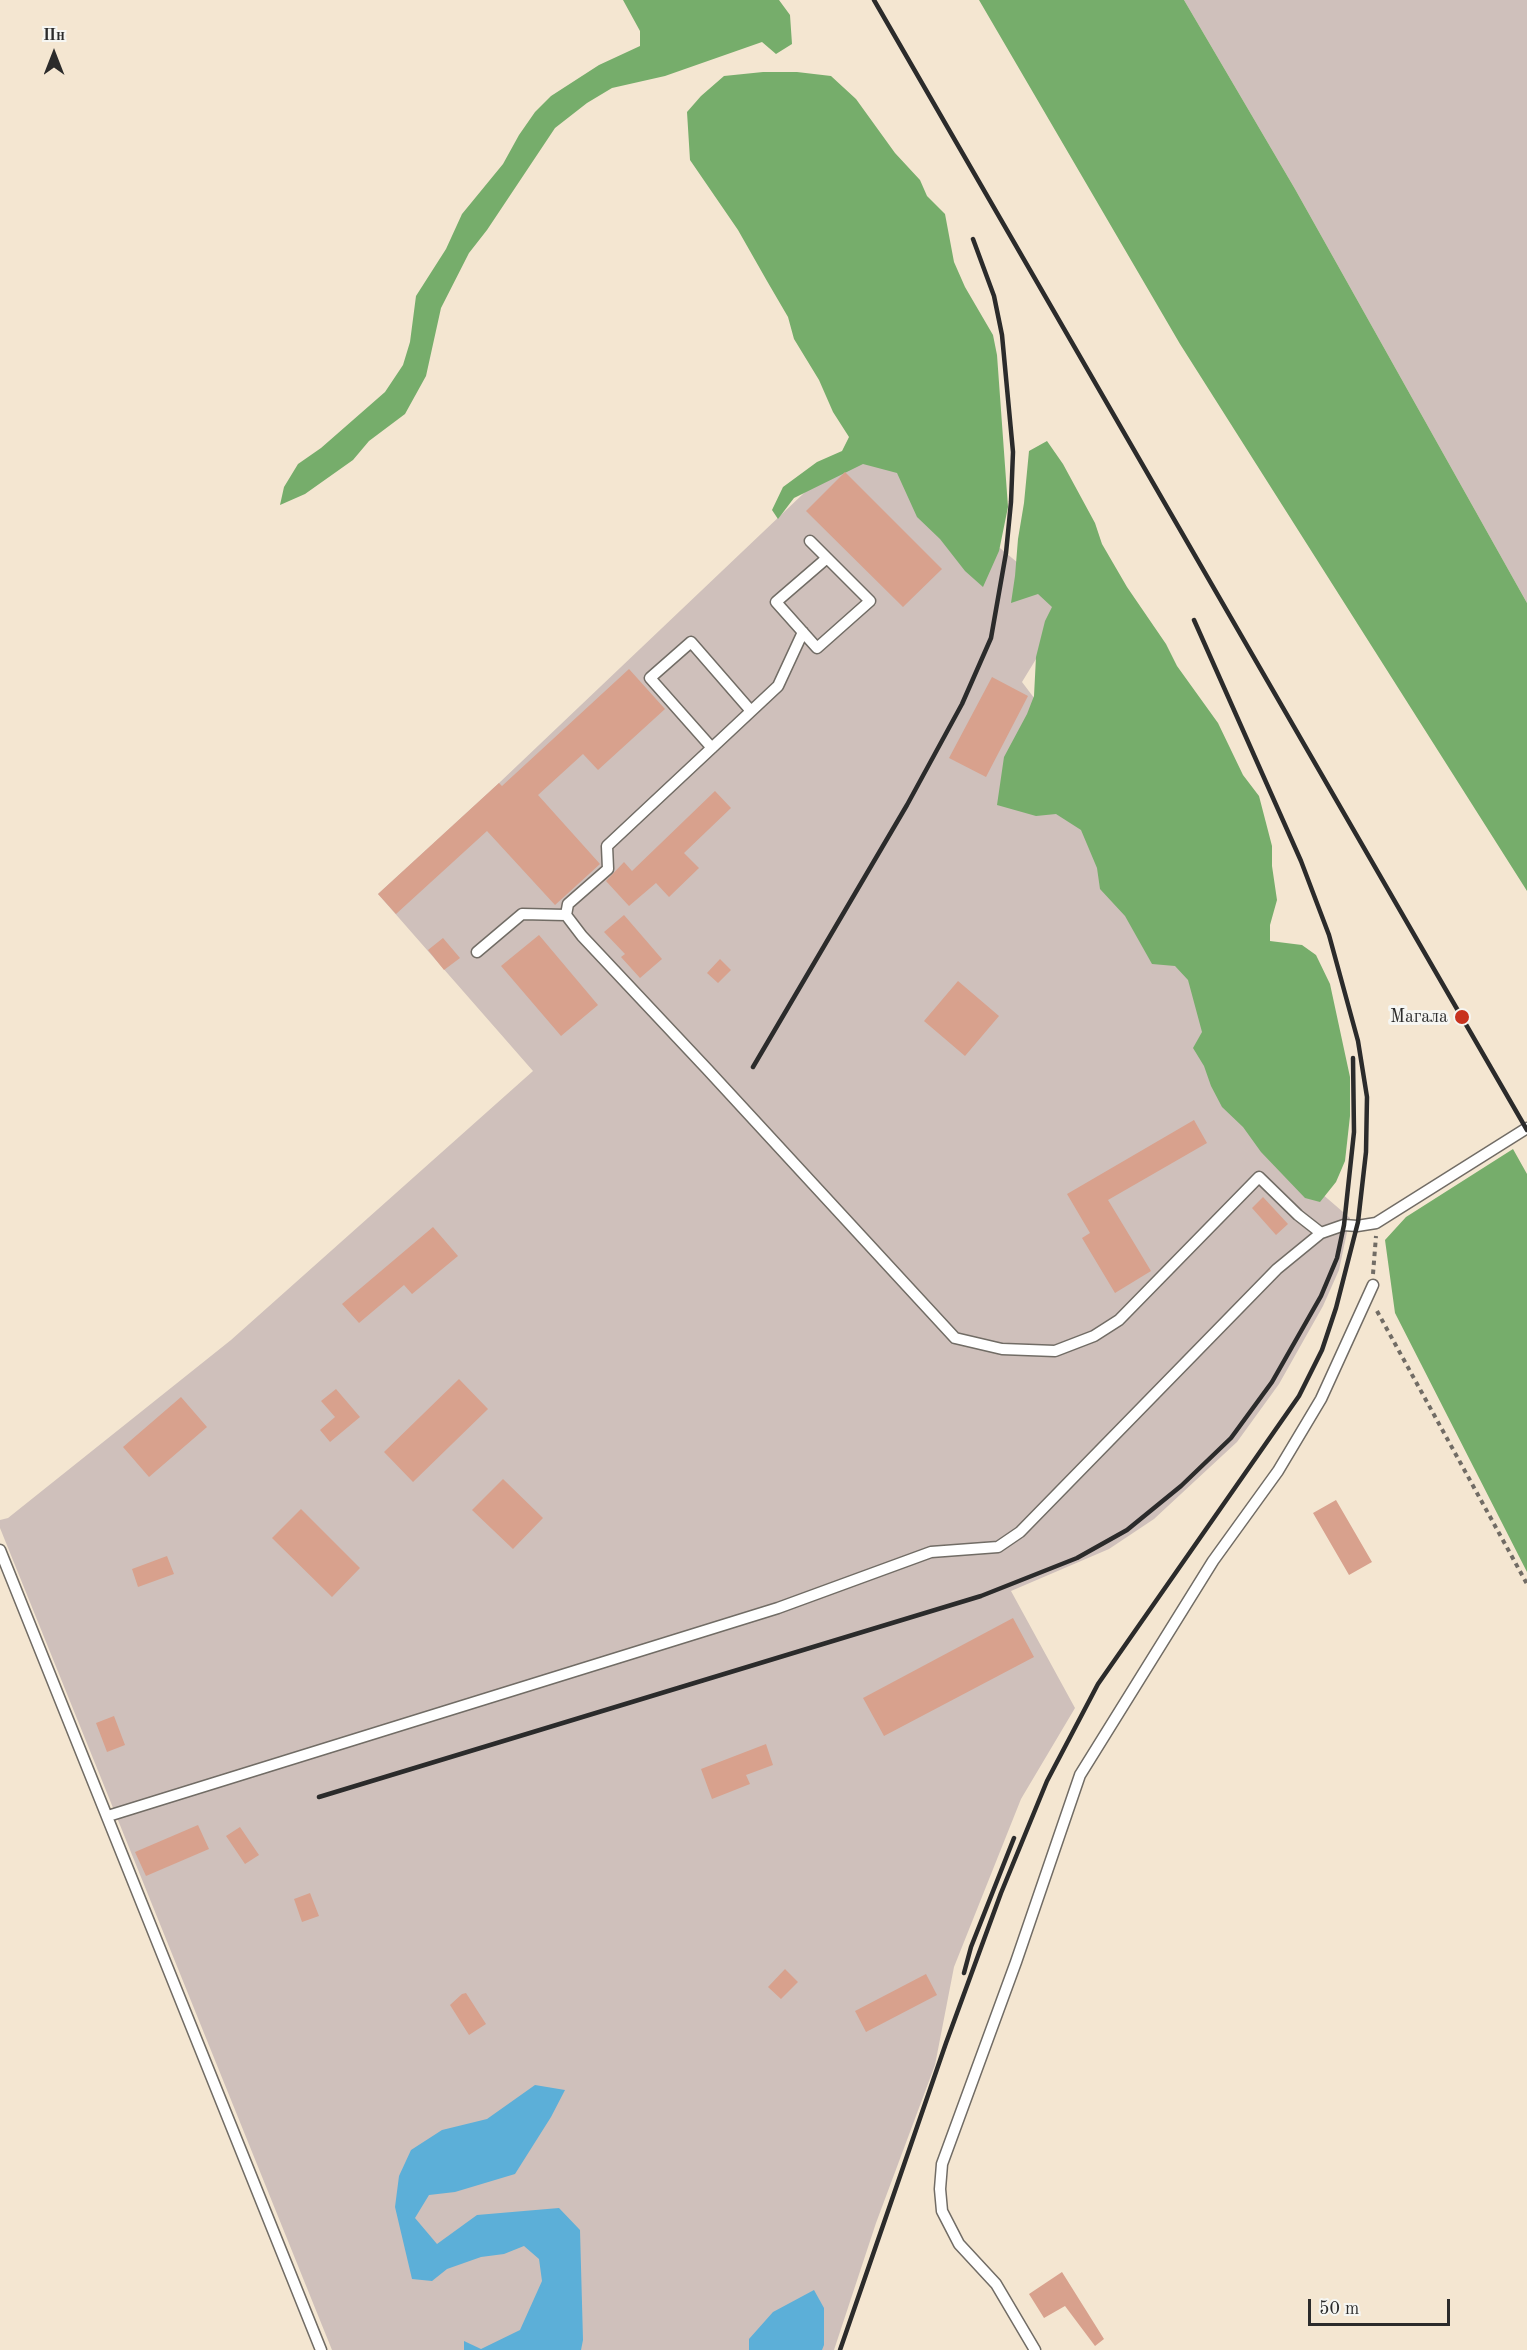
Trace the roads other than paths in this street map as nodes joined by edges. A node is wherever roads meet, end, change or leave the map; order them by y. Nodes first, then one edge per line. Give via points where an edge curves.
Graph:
1 (810, 541) dead end
2 (827, 558) junction
3 (803, 632) junction
4 (751, 711) junction
5 (712, 748) junction
6 (566, 915) junction
7 (477, 952) dead end
8 (1527, 1128) edge
9 (1321, 1233) junction
10 (1373, 1285) road end
11 (0, 1550) edge
12 (108, 1815) junction
13 (321, 2350) edge
14 (1035, 2350) edge

1 - 2 lane
2 - 3 lane via 776,602
2 - 3 lane via 870,601 817,648
3 - 4 lane via 778,686
4 - 5 lane
4 - 5 lane via 691,642 651,678
5 - 6 lane via 607,846 608,868 568,903
6 - 7 lane via 522,914
6 - 9 lane via 955,1338 1002,1349 1055,1351 1094,1336 1119,1320 1259,1177
8 - 9 lane via 1376,1223 1344,1225
9 - 12 lane via 1277,1269 1020,1533 998,1547 931,1552 778,1608
10 - 14 lane via 1321,1399 1278,1472 1214,1561 1080,1775 942,2164 942,2211 959,2244 996,2284
11 - 12 lane
12 - 13 lane

